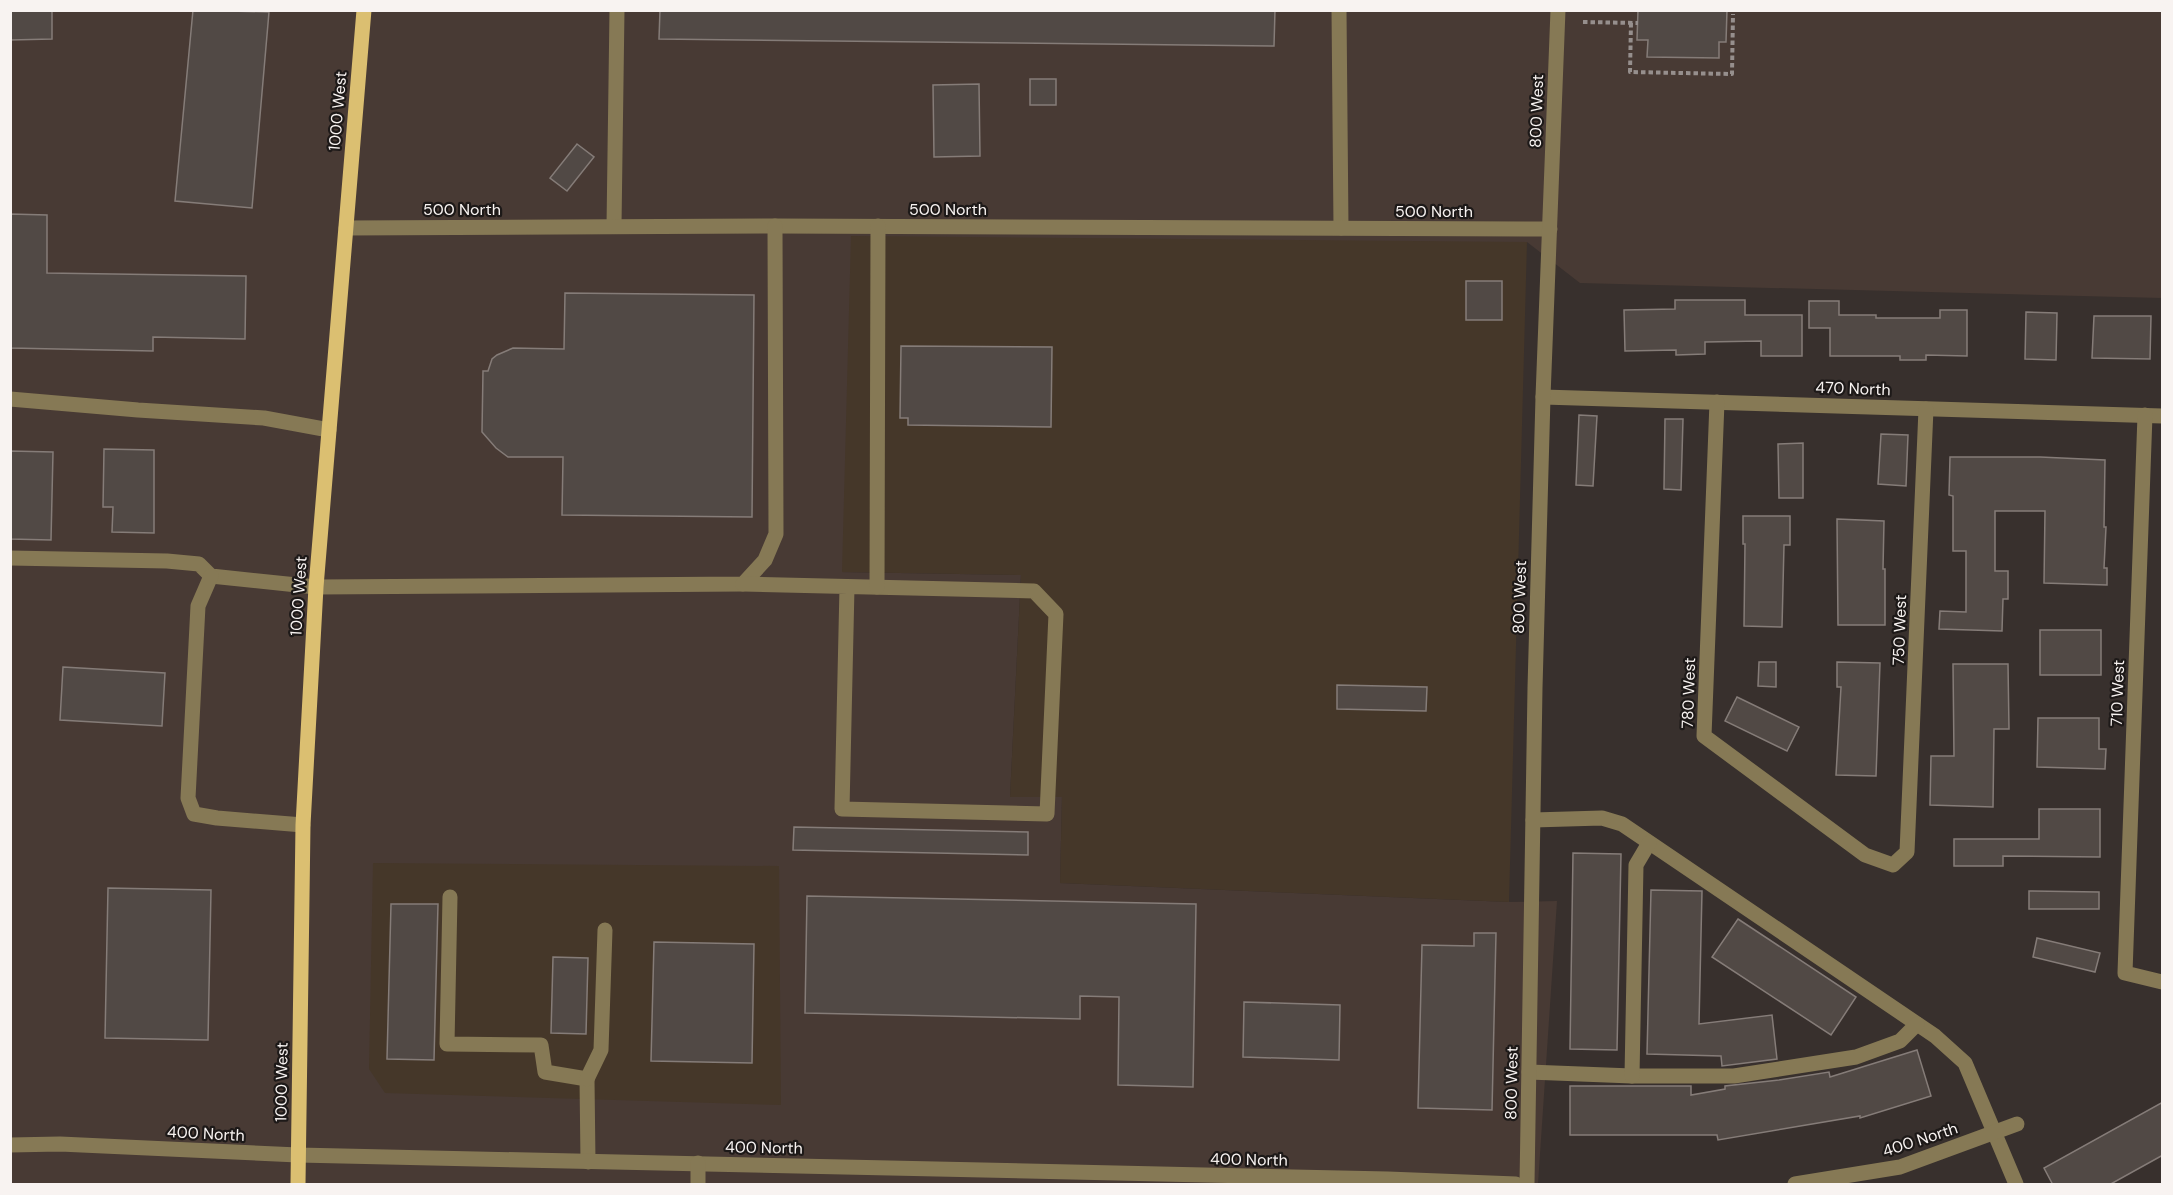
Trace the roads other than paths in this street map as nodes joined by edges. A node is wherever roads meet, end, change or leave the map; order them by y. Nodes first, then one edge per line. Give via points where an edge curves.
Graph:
1 (364, 10) edge
2 (617, 10) edge
3 (1339, 10) edge
4 (1558, 10) edge
5 (614, 226) junction
6 (775, 226) junction
7 (878, 226) junction
8 (346, 228) junction
9 (1341, 228) junction
10 (1550, 229) junction
11 (1543, 397) junction
12 (10, 399) edge
13 (1717, 402) junction
14 (1926, 409) junction
15 (2145, 415) junction
16 (2163, 416) edge
17 (329, 430) junction
18 (10, 558) edge
19 (211, 576) junction
20 (743, 584) junction
21 (316, 587) junction
22 (847, 587) junction
23 (877, 587) junction
24 (1533, 820) junction
25 (303, 825) junction
26 (1649, 843) junction
27 (1907, 852) joint
28 (450, 897) dead end
29 (605, 930) dead end
30 (2163, 982) edge
31 (1917, 1024) junction
32 (1529, 1072) junction
33 (1632, 1076) junction
34 (587, 1079) junction
35 (2017, 1124) dead end
36 (1994, 1132) junction
37 (10, 1145) edge
38 (298, 1155) junction
39 (588, 1162) junction
40 (698, 1163) junction
41 (1244, 1181) edge
42 (298, 1185) edge
43 (698, 1185) edge
44 (1516, 1185) edge
45 (1527, 1185) edge
46 (1795, 1185) edge
47 (2016, 1185) edge

1 - 8 main road, 1000 West
2 - 5 street
3 - 9 street
4 - 10 street, 800 West
5 - 6 street, 500 North
5 - 8 street, 500 North
6 - 7 street, 500 North
6 - 20 street via 776,534 765,560
7 - 9 street, 500 North
7 - 23 street
8 - 17 main road, 1000 West
9 - 10 street, 500 North
10 - 11 street, 800 West
11 - 13 street, 470 North
11 - 24 street, 800 West
12 - 17 street via 264,418
13 - 14 street, 470 North
13 - 27 street, 780 West via 1704,736 1865,855 1893,865
14 - 15 street, 470 North
14 - 27 street, 750 West
15 - 16 street, 470 North
15 - 30 street, 710 West via 2125,973
17 - 21 main road, 1000 West
18 - 19 street via 167,561 199,564
19 - 21 street
19 - 25 street via 198,606 188,798 194,813
20 - 21 street
20 - 22 street
21 - 25 main road, 1000 West
22 - 23 street
22 - 23 street via 842,809 1047,814 1056,614 1034,591
24 - 26 street via 1602,818 1622,824
24 - 32 street, 800 West
25 - 38 main road, 1000 West
26 - 31 street
26 - 33 street via 1636,865
28 - 34 street via 447,1044 540,1045 545,1072
29 - 34 street via 601,1050
31 - 33 street via 1900,1041 1856,1057 1734,1076
31 - 36 street via 1965,1063
32 - 33 street
32 - 45 street, 800 West
34 - 39 street
35 - 36 street, 400 North
36 - 46 street, 400 North via 1900,1167
36 - 47 street
37 - 38 street, 400 North
38 - 39 street, 400 North
38 - 42 main road, 1000 West
39 - 40 street, 400 North
40 - 41 street, 400 North
40 - 43 street
41 - 44 street, 400 North

